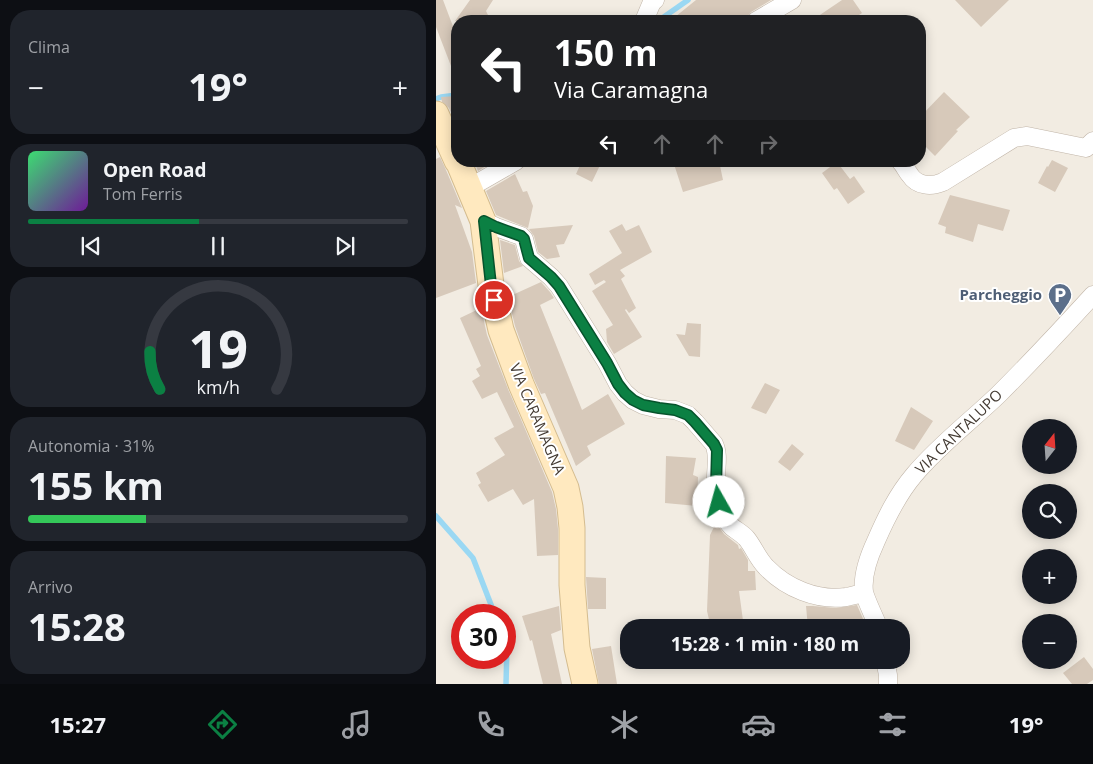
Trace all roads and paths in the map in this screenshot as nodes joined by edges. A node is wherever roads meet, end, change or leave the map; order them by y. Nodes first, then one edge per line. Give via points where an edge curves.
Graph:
1 (655, 0) edge
2 (792, 0) edge
3 (646, 15) edge
4 (766, 15) edge
5 (436, 114) edge
6 (451, 148) edge
7 (1090, 151) edge
8 (460, 167) edge
9 (506, 167) edge
10 (904, 167) edge
11 (469, 188) junction
12 (484, 221) junction
13 (1093, 295) edge
14 (864, 593) junction
15 (875, 619) edge
16 (887, 669) edge
17 (585, 684) edge
18 (888, 684) edge

1 - 3 street
2 - 4 street
5 - 6 street, VIA CARAMAGNA
7 - 10 street via 1020,136 943,182 932,185 915,181
8 - 11 street, VIA CARAMAGNA
9 - 11 street
11 - 12 street, VIA CARAMAGNA
12 - 14 street via 524,239 529,258 559,286 625,393 643,405 688,415 714,444 717,454 716,487 724,516 746,538 774,575 803,592 826,598
12 - 17 street, VIA CARAMAGNA via 491,285 501,330 566,488 572,528 577,648
13 - 14 street, VIA CANTALUPO via 1047,345 913,476 884,522 874,545 866,569
14 - 15 street
16 - 18 street

